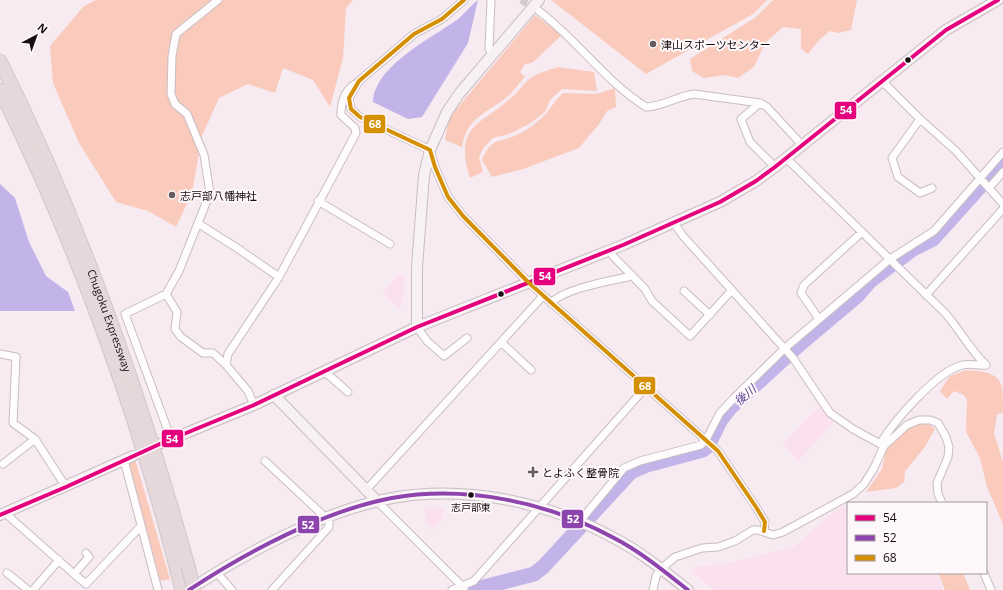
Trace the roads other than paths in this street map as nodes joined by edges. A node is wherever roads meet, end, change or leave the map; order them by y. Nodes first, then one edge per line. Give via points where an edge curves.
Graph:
1 (218, 0) edge
2 (464, 0) edge
3 (491, 0) edge
4 (539, 0) edge
5 (998, 0) edge
6 (539, 11) tunnel mouth
7 (492, 56) junction
8 (0, 61) edge
9 (882, 81) junction
10 (359, 82) junction
11 (0, 90) edge
12 (760, 103) junction
13 (920, 119) junction
14 (802, 145) junction
15 (430, 150) junction
16 (1003, 152) edge
17 (786, 158) junction
18 (775, 167) junction
19 (1003, 172) edge
20 (985, 182) junction
21 (932, 188) dead end
22 (318, 201) junction
23 (1003, 204) edge
24 (1003, 209) edge
25 (674, 223) junction
26 (199, 224) junction
27 (862, 232) junction
28 (390, 244) dead end
29 (609, 250) junction
30 (891, 260) junction
31 (631, 274) junction
32 (279, 277) junction
33 (528, 282) junction
34 (732, 290) junction
35 (684, 291) dead end
36 (166, 294) junction
37 (926, 295) junction
38 (543, 296) junction
39 (551, 303) junction
40 (710, 315) junction
41 (819, 319) junction
42 (417, 327) junction
43 (467, 338) dead end
44 (502, 343) junction
45 (0, 354) edge
46 (788, 354) junction
47 (226, 365) junction
48 (531, 370) dead end
49 (324, 371) junction
50 (646, 387) junction
51 (348, 392) dead end
52 (274, 396) junction
53 (254, 405) junction
54 (35, 439) junction
55 (166, 441) joint
56 (709, 442) junction
57 (882, 445) junction
58 (129, 458) joint
59 (266, 461) dead end
60 (3, 464) dead end
61 (66, 487) junction
62 (367, 489) junction
63 (378, 502) junction
64 (942, 502) edge
65 (540, 507) junction
66 (2, 514) edge
67 (327, 517) junction
68 (580, 521) junction
69 (141, 526) junction
70 (764, 531) junction
71 (86, 553) dead end
72 (59, 560) junction
73 (661, 569) junction
74 (183, 570) junction
75 (7, 573) dead end
76 (217, 573) junction
77 (74, 574) junction
78 (984, 574) edge
79 (464, 588) edge
80 (28, 590) edge
81 (33, 590) edge
82 (158, 590) edge
83 (182, 590) edge
84 (189, 590) edge
85 (194, 590) edge
86 (232, 590) edge
87 (272, 590) edge
88 (452, 590) edge
89 (653, 590) edge
90 (688, 590) edge
91 (991, 590) edge

1 - 26 street via 176,34 172,56 171,94 175,104 187,114 202,150 210,188
2 - 10 street via 442,19 414,34
3 - 7 street via 489,48
4 - 7 main road
5 - 9 main road via 946,30
6 - 12 street via 568,35 593,63 646,108 694,94
7 - 15 main road via 447,112
8 - 74 highway, Chugoku Expressway via 41,147 88,258 151,439
9 - 13 street
9 - 14 main road
10 - 15 street via 349,98 351,109 360,117
10 - 22 street via 351,85 341,104 341,115 355,128 356,133
11 - 74 highway, Chugoku Expressway via 54,208 99,324
12 - 14 street via 767,107
12 - 18 street via 741,119 753,147
13 - 20 street via 956,150
13 - 21 street via 892,158 898,177 920,193
14 - 17 main road
15 - 33 street via 448,197 462,216
15 - 42 main road via 424,175
16 - 20 street
17 - 18 main road
17 - 27 street
18 - 25 main road via 720,202
19 - 20 street
20 - 23 street
20 - 30 street via 934,231
22 - 28 street
22 - 32 street
24 - 37 street
25 - 29 main road
25 - 34 street
26 - 32 street
26 - 36 street
27 - 30 street
27 - 41 street via 804,285 801,293
29 - 31 street
29 - 33 main road
30 - 37 street
30 - 41 street
31 - 39 street via 628,277 585,287 555,298
31 - 40 street via 645,288 652,301 690,336
32 - 47 street via 228,354
33 - 38 street
33 - 42 main road
34 - 40 street
34 - 46 street
35 - 40 street
36 - 47 street via 177,312 175,329 181,337 204,353 213,353
36 - 55 street via 125,314
37 - 57 street via 954,323 986,364 962,365 934,382 915,400
38 - 39 street
38 - 44 street
39 - 50 street
41 - 46 street
42 - 43 street via 427,342 444,356
42 - 49 main road
44 - 48 street
44 - 62 street
45 - 54 street via 16,357 12,423
46 - 56 street via 720,413
46 - 57 street via 830,413 853,430
47 - 53 street via 248,391
49 - 51 street
49 - 52 main road
50 - 56 street
50 - 65 street
52 - 53 main road
52 - 62 main road
53 - 55 main road
54 - 60 street
54 - 61 street
56 - 68 street via 640,461 624,468
56 - 70 street via 756,507 765,522
57 - 64 street via 907,425 919,420 930,420 938,424 949,447 937,483
57 - 70 street via 874,468 864,484 853,494 783,532 773,535
58 - 61 main road
58 - 69 street
59 - 67 street
61 - 66 main road
62 - 63 main road
63 - 65 main road via 421,495 450,495 482,496
63 - 67 main road
63 - 79 street
65 - 68 main road
65 - 79 street via 474,581
66 - 72 street
67 - 76 main road via 273,542
67 - 87 street via 329,528
68 - 73 main road via 614,538
69 - 77 street via 86,584
69 - 82 street
70 - 73 street via 753,530 735,541 718,547 702,548 675,557
71 - 77 street via 89,557
72 - 77 street
72 - 81 street
73 - 89 street via 656,576
73 - 90 main road
74 - 83 highway, Chugoku Expressway
74 - 85 highway, Chugoku Expressway, bridge
75 - 80 street
76 - 84 main road
76 - 86 street
78 - 91 street
79 - 88 street

